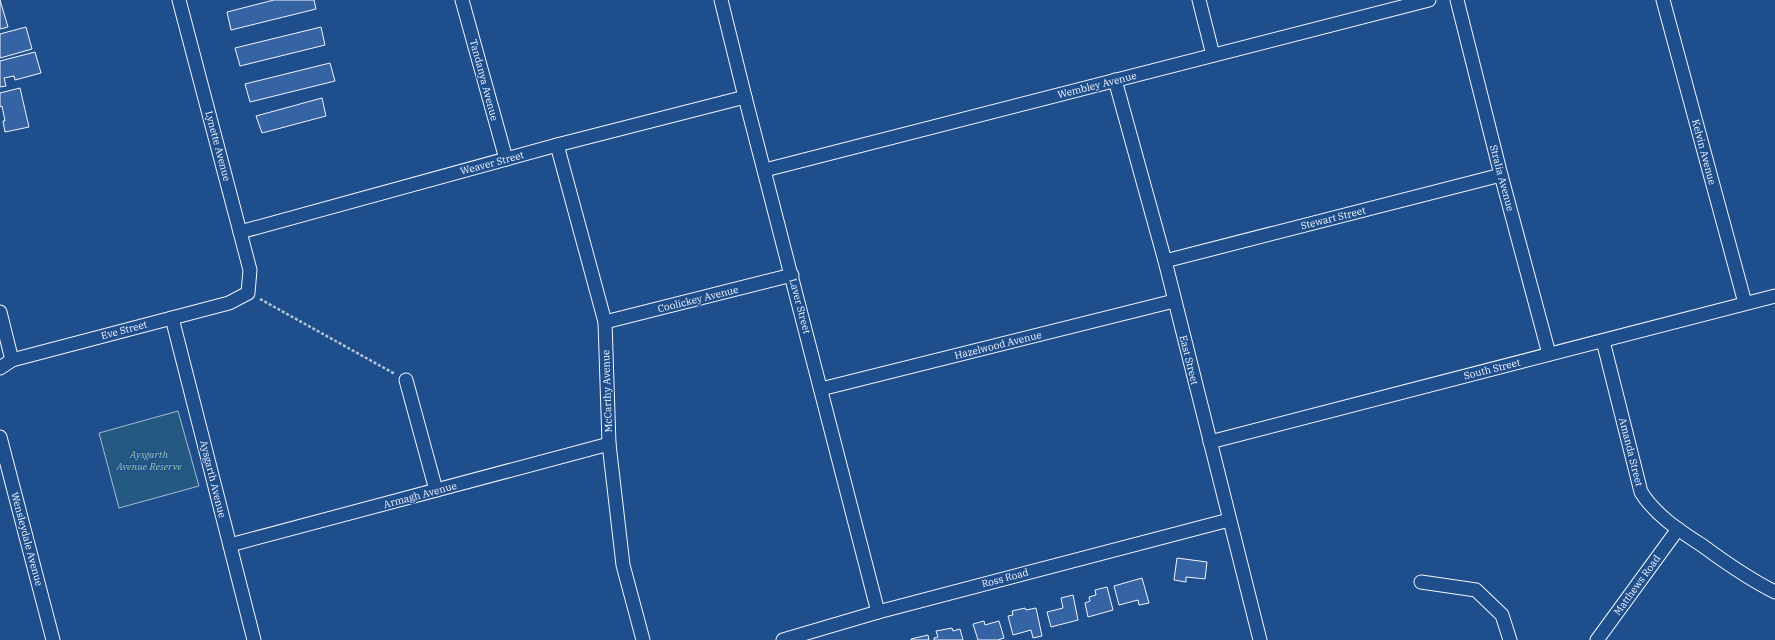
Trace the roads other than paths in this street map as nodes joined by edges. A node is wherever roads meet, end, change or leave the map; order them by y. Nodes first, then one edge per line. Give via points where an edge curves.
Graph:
1 (179, 0) edge
2 (462, 0) edge
3 (721, 0) edge
4 (1199, 0) edge
5 (1429, 0) edge
6 (1457, 0) edge
7 (1664, 0) edge
8 (1213, 55) junction
9 (1115, 80) junction
10 (745, 97) junction
11 (557, 145) junction
12 (506, 159) junction
13 (764, 170) junction
14 (1501, 175) junction
15 (240, 232) junction
16 (1164, 261) junction
17 (792, 275) junction
18 (248, 292) joint
19 (1775, 296) edge
20 (1174, 301) junction
21 (1745, 303) junction
22 (0, 312) edge
23 (172, 318) junction
24 (605, 322) junction
25 (1603, 341) junction
26 (1549, 354) junction
27 (12, 360) junction
28 (0, 368) edge
29 (406, 380) road end
30 (821, 389) junction
31 (0, 437) edge
32 (1210, 442) junction
33 (609, 444) junction
34 (436, 490) junction
35 (1229, 520) junction
36 (1678, 529) junction
37 (230, 545) junction
38 (1421, 582) dead end
39 (1775, 592) edge
40 (878, 612) junction
41 (53, 640) edge
42 (254, 640) edge
43 (643, 640) edge
44 (783, 640) edge
45 (1260, 640) edge
46 (1510, 640) edge
47 (1597, 640) edge

1 - 15 street, Lynette Avenue
2 - 12 street, Tandanya Avenue
3 - 10 street, Laver Street
4 - 8 street
5 - 8 street, Wembley Avenue
6 - 14 street, Stralia Avenue
7 - 21 street, Kelvin Avenue
8 - 9 street, Wembley Avenue
9 - 13 street, Wembley Avenue
9 - 16 street, East Street
10 - 11 street, Weaver Street
10 - 13 street, Laver Street
11 - 12 street, Weaver Street
11 - 24 street, McCarthy Avenue
12 - 15 street, Weaver Street
13 - 17 street, Laver Street
14 - 16 street, Stewart Street
14 - 26 street, Stralia Avenue
15 - 18 street, Lynette Avenue via 250,270
16 - 20 street, East Street
17 - 24 street, Coolickey Avenue
17 - 30 street, Laver Street
18 - 23 street, Eve Street via 229,303
19 - 21 street, South Street
20 - 30 street, Hazelwood Avenue
20 - 32 street, East Street
21 - 25 street, South Street
22 - 27 street
23 - 27 street, Eve Street
23 - 37 street, Aysgarth Avenue
24 - 33 street, McCarthy Avenue
25 - 26 street, South Street
25 - 36 street, Amanda Street via 1641,492 1649,504
26 - 32 street, South Street
27 - 28 street, Eve Street
29 - 34 street
30 - 40 street, Laver Street
31 - 41 street, Wensleydale Avenue
32 - 35 street, East Street
33 - 34 street, Armagh Avenue
33 - 43 street, McCarthy Avenue via 623,565
34 - 37 street, Armagh Avenue
35 - 40 street, Ross Road
35 - 45 street, East Street
36 - 39 street, Amanda Street via 1749,579
36 - 47 street, Matthews Road
37 - 42 street, Aysgarth Avenue
38 - 46 street via 1476,590 1502,615
40 - 44 street, Ross Road

